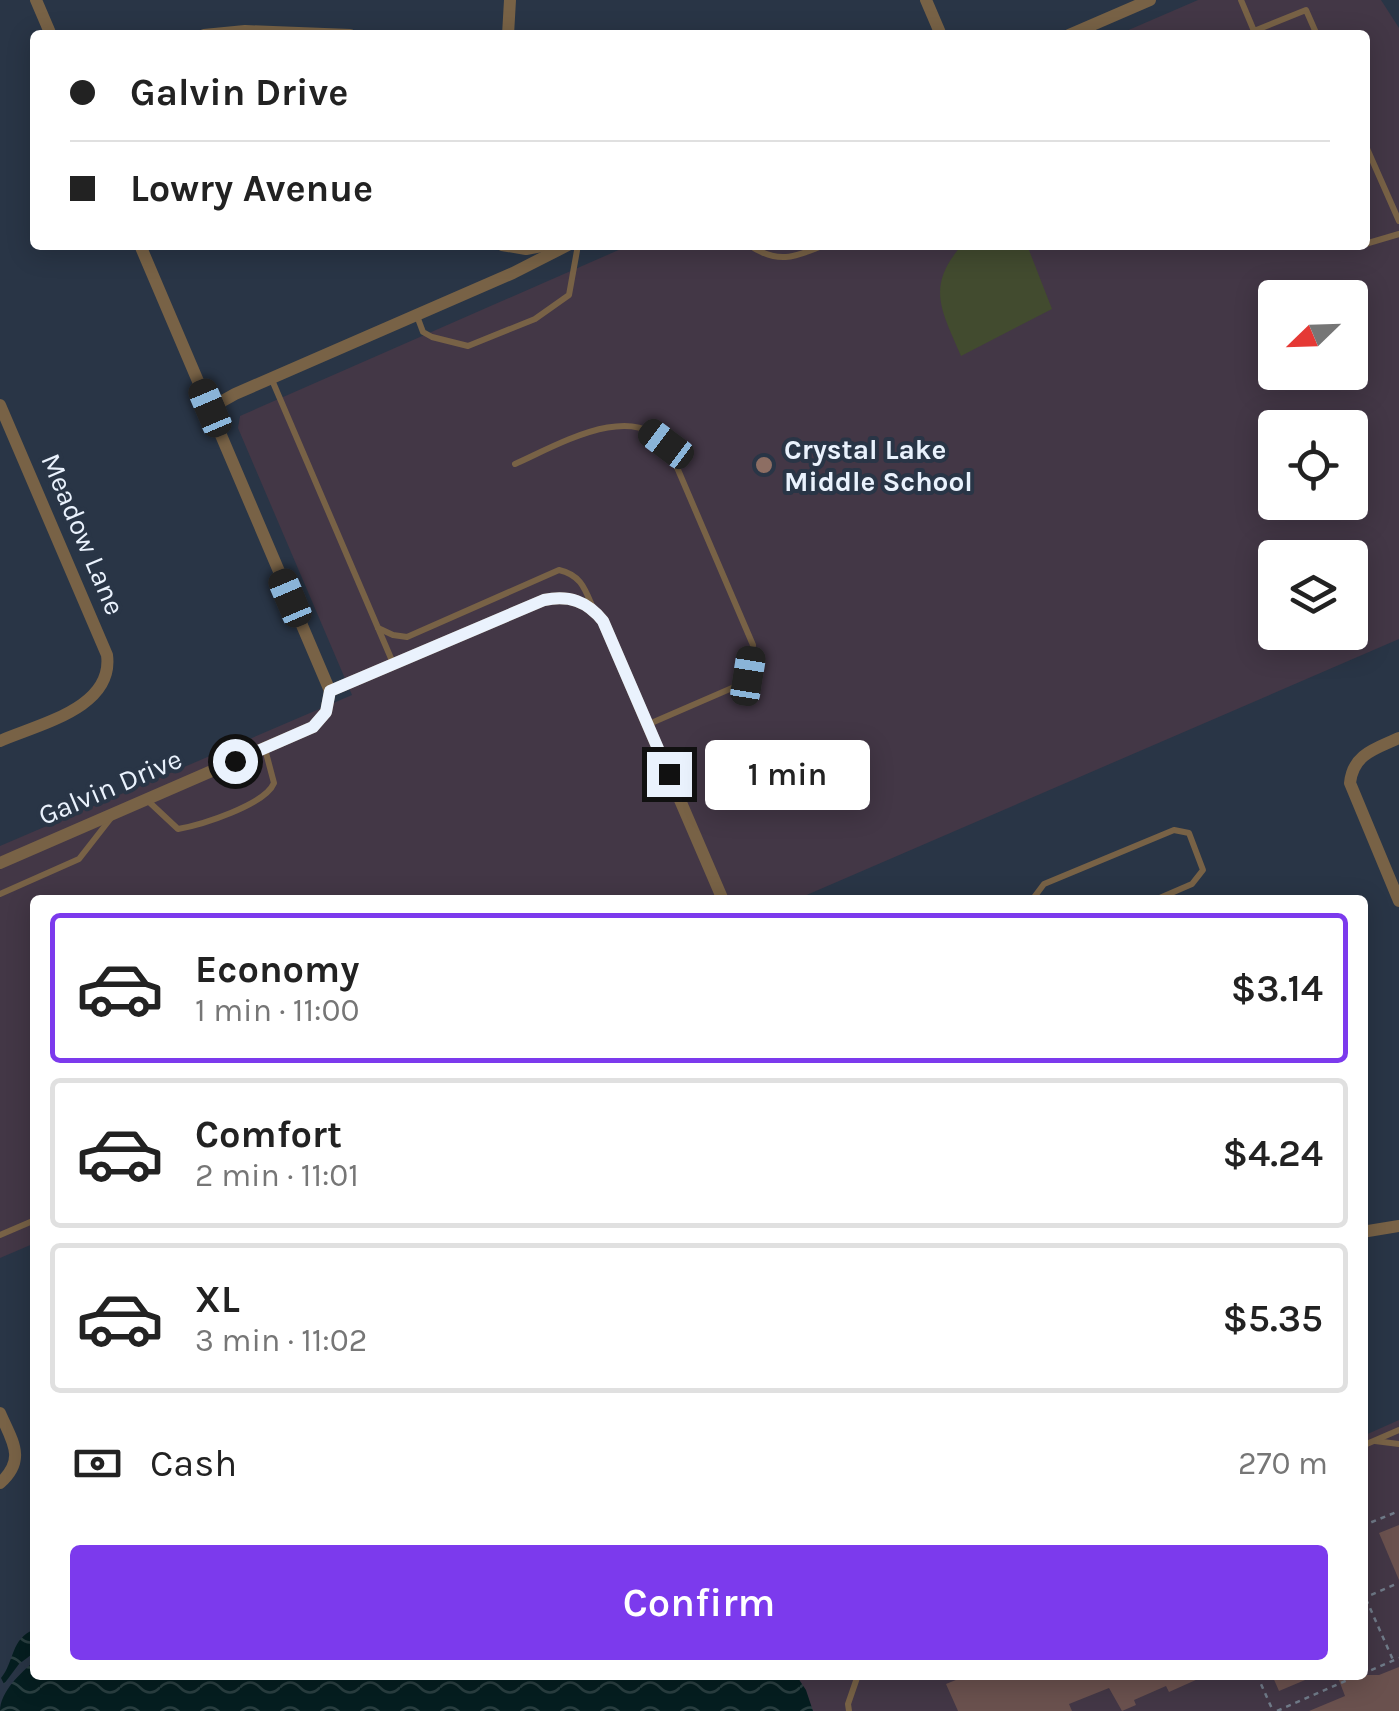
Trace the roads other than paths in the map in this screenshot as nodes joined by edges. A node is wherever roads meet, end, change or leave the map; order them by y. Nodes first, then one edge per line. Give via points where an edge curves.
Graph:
1 (36, 0) edge
2 (510, 0) edge
3 (926, 0) edge
4 (1150, 0) edge
5 (1241, 0) edge
6 (49, 30) edge
7 (508, 30) edge
8 (939, 30) edge
9 (1081, 30) edge
10 (1254, 30) edge
11 (1262, 30) edge
12 (1315, 30) edge
13 (1370, 155) edge
14 (1399, 222) edge
15 (1399, 234) edge
16 (1370, 243) edge
17 (142, 250) edge
18 (558, 250) edge
19 (577, 250) edge
20 (757, 250) edge
21 (810, 250) edge
22 (416, 315) junction
23 (271, 378) junction
24 (0, 405) edge
25 (210, 408) junction
26 (515, 464) dead end
27 (594, 609) junction
28 (378, 628) junction
29 (393, 664) junction
30 (330, 691) junction
31 (648, 724) junction
32 (1399, 738) edge
33 (0, 741) edge
34 (264, 748) junction
35 (146, 800) junction
36 (114, 813) junction
37 (0, 863) edge
38 (0, 894) edge
39 (721, 895) edge
40 (1036, 895) edge
41 (1167, 895) edge
42 (1399, 902) edge
43 (30, 1222) edge
44 (1399, 1226) edge
45 (1368, 1231) edge
46 (0, 1235) edge
47 (0, 1413) edge
48 (1399, 1430) edge
49 (1374, 1441) junction
50 (1368, 1444) edge
51 (1399, 1444) edge
52 (0, 1484) edge
53 (856, 1680) edge
54 (849, 1711) edge

1 - 6 street
2 - 7 street
3 - 8 street
4 - 9 street
5 - 10 lane
11 - 12 lane via 1306,10
13 - 14 lane
15 - 16 lane
17 - 25 street
18 - 22 street
19 - 22 lane via 568,295 535,318 468,346 423,332
20 - 21 lane via 783,260
22 - 23 street
23 - 25 street
23 - 28 lane
24 - 33 street, Meadow Lane via 109,670 86,703
25 - 30 street
26 - 31 lane via 621,425 643,426 670,450 753,645 748,676 738,685
27 - 28 lane via 582,582 560,570 406,636
27 - 29 street via 561,597 544,600
27 - 31 street
28 - 29 lane
29 - 30 street
30 - 34 street, Galvin Drive via 326,712 313,727
31 - 39 street
32 - 42 street via 1351,768 1353,796
34 - 35 street, Galvin Drive
34 - 35 lane via 274,783 262,798 178,828
35 - 36 street, Galvin Drive
36 - 37 street, Galvin Drive
36 - 38 lane via 79,860
40 - 41 lane via 1044,884 1174,830 1189,833 1203,870 1192,884
43 - 46 lane
44 - 45 street
47 - 52 street via 16,1454
48 - 49 lane
49 - 50 lane
49 - 51 lane
53 - 54 lane

